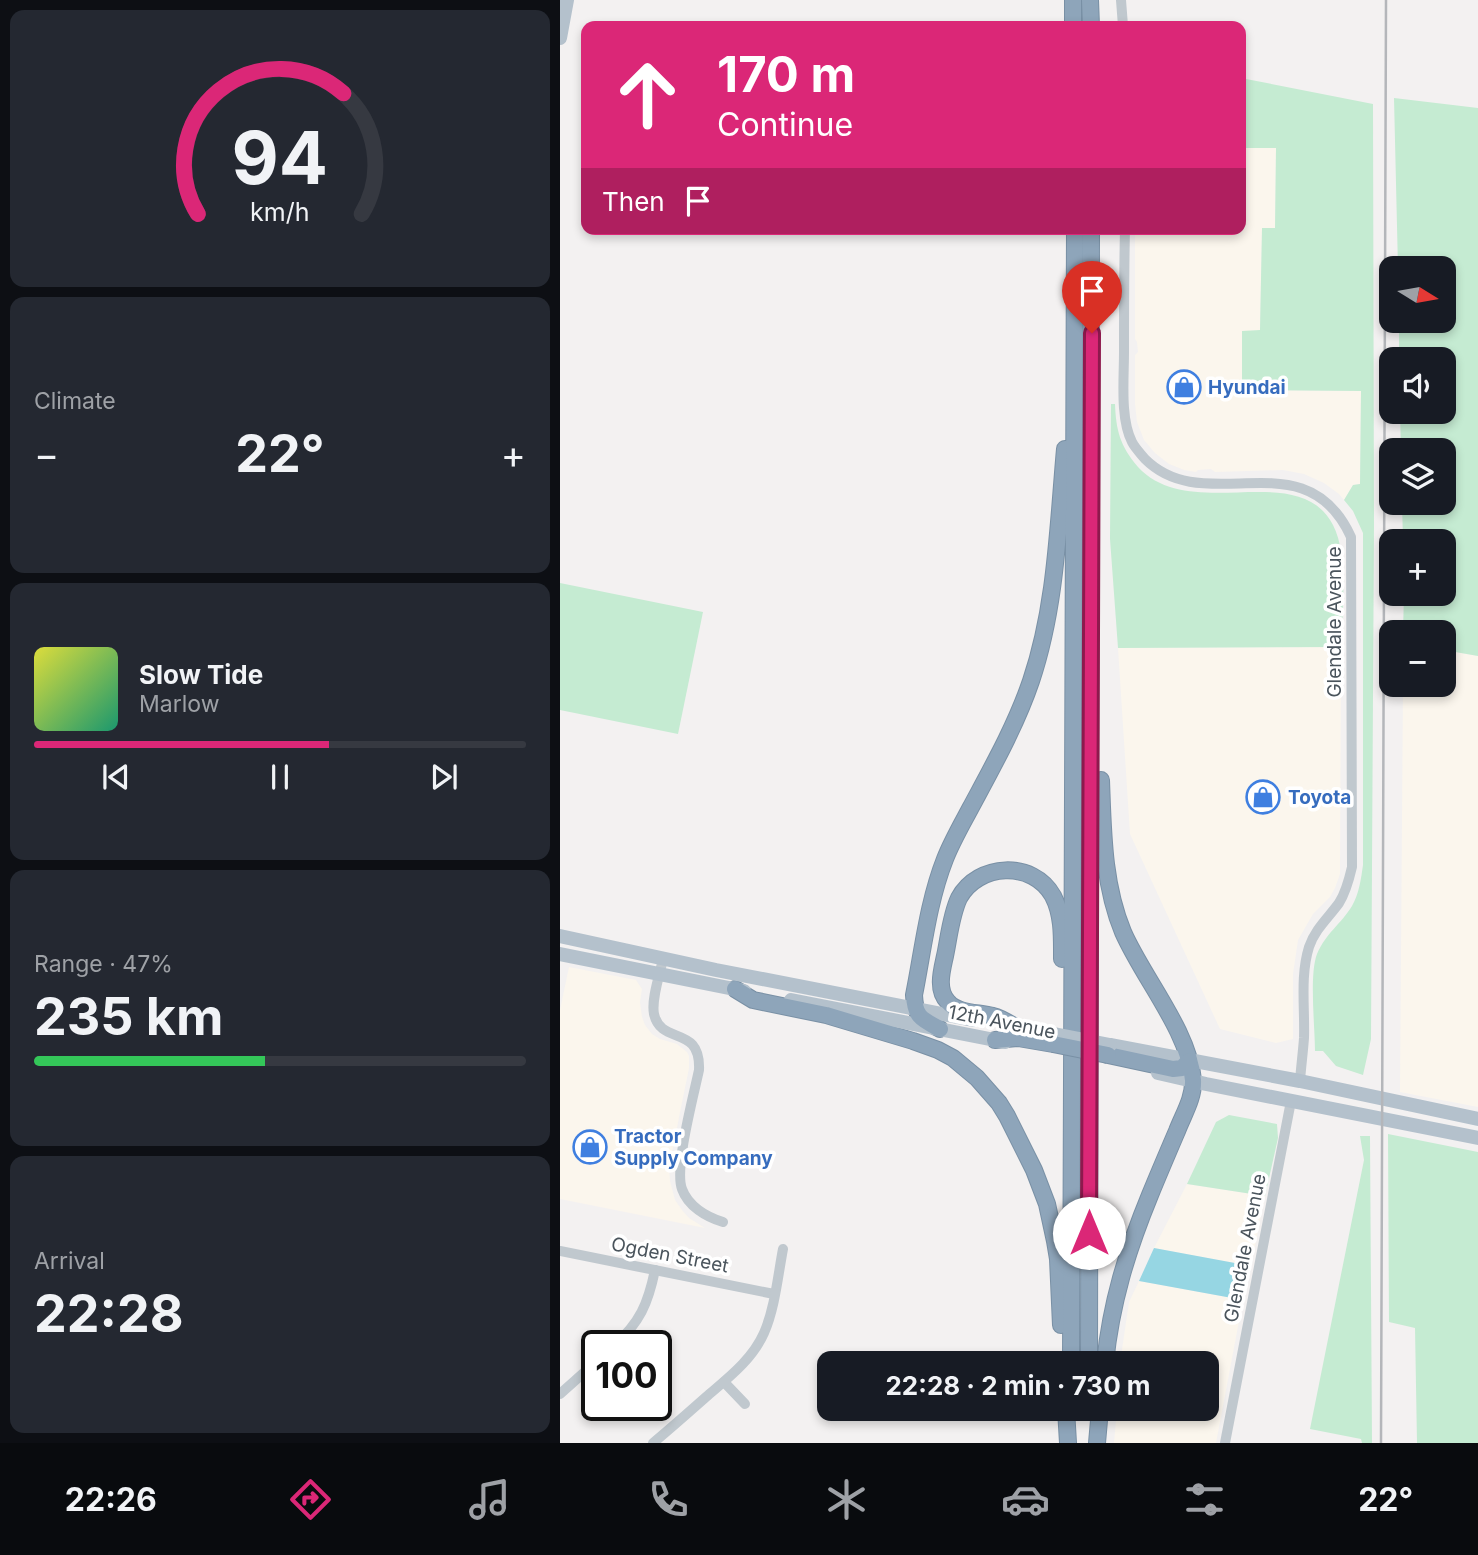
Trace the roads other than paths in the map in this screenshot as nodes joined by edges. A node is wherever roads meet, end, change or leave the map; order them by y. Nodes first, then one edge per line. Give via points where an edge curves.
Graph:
1 (567, 0) edge
2 (1073, 0) edge
3 (1090, 0) edge
4 (1121, 0) edge
5 (1073, 21) edge
6 (1091, 21) edge
7 (1123, 21) edge
8 (560, 38) edge
9 (1075, 235) edge
10 (1091, 235) edge
11 (1125, 235) edge
12 (1075, 360) junction
13 (1092, 582) junction
14 (560, 936) edge
15 (560, 954) edge
16 (663, 959) junction
17 (660, 974) junction
18 (735, 989) junction
19 (915, 1008) junction
20 (1017, 1028) junction
21 (940, 1029) junction
22 (995, 1040) joint
23 (1053, 1043) junction
24 (1109, 1054) junction
25 (1189, 1061) junction
26 (1072, 1068) junction
27 (1193, 1081) junction
28 (1300, 1081) junction
29 (1359, 1094) junction
30 (1291, 1101) junction
31 (1478, 1119) edge
32 (1416, 1125) junction
33 (1478, 1130) edge
34 (1478, 1138) edge
35 (723, 1222) dead end
36 (783, 1249) dead end
37 (560, 1251) edge
38 (654, 1270) junction
39 (774, 1293) junction
40 (631, 1330) edge
41 (1062, 1351) edge
42 (1071, 1351) edge
43 (1089, 1351) edge
44 (1107, 1351) edge
45 (581, 1375) edge
46 (724, 1382) junction
47 (560, 1394) edge
48 (745, 1404) dead end
49 (1069, 1421) edge
50 (1089, 1421) edge
51 (1099, 1421) edge
52 (659, 1441) edge
53 (1070, 1443) edge
54 (1088, 1443) edge
55 (1097, 1443) edge
56 (1225, 1443) edge

1 - 8 main road
2 - 5 highway
3 - 6 highway
4 - 7 street
9 - 12 highway
10 - 13 highway
11 - 28 street, Glendale Avenue via 1124,408 1132,442 1152,466 1180,480 1276,482 1315,493 1339,515 1351,537 1352,867 1341,901 1318,929 1307,954
12 - 19 highway via 1045,629 1031,682 1009,735 945,858 934,893
12 - 26 highway
13 - 25 highway via 1108,883 1123,931 1184,1043
13 - 43 highway
14 - 16 main road, 12th Avenue
15 - 17 main road, 12th Avenue
16 - 17 street
16 - 19 main road, 12th Avenue
17 - 18 main road, 12th Avenue
17 - 35 street via 655,1018 668,1032 688,1040 699,1058 681,1162 681,1188 695,1208
18 - 21 main road, 12th Avenue
18 - 41 highway via 753,1000 860,1024 938,1050 989,1090 1012,1125 1046,1203 1058,1259
19 - 20 main road, 12th Avenue
19 - 21 highway
20 - 23 main road, 12th Avenue
20 - 26 highway via 996,1016 957,1008 942,992 958,900 976,879 1000,870 1037,879 1057,906
21 - 22 main road, 12th Avenue
22 - 23 highway
23 - 24 highway, bridge
24 - 25 highway via 1174,1069
24 - 27 main road
25 - 27 highway
25 - 28 main road
26 - 42 highway
27 - 30 main road
27 - 44 highway via 1125,1264 1112,1308
28 - 29 main road
29 - 30 main road via 1352,1101 1305,1094
29 - 31 main road
30 - 32 main road
30 - 56 street, Glendale Avenue
32 - 33 main road via 1437,1122
32 - 34 main road
36 - 39 street
37 - 38 street, Ogden Street
38 - 39 street, Ogden Street
38 - 40 street via 650,1292
39 - 46 street via 765,1332 745,1362
45 - 47 street
46 - 48 street
46 - 52 street
49 - 53 highway
50 - 54 highway
51 - 55 highway

